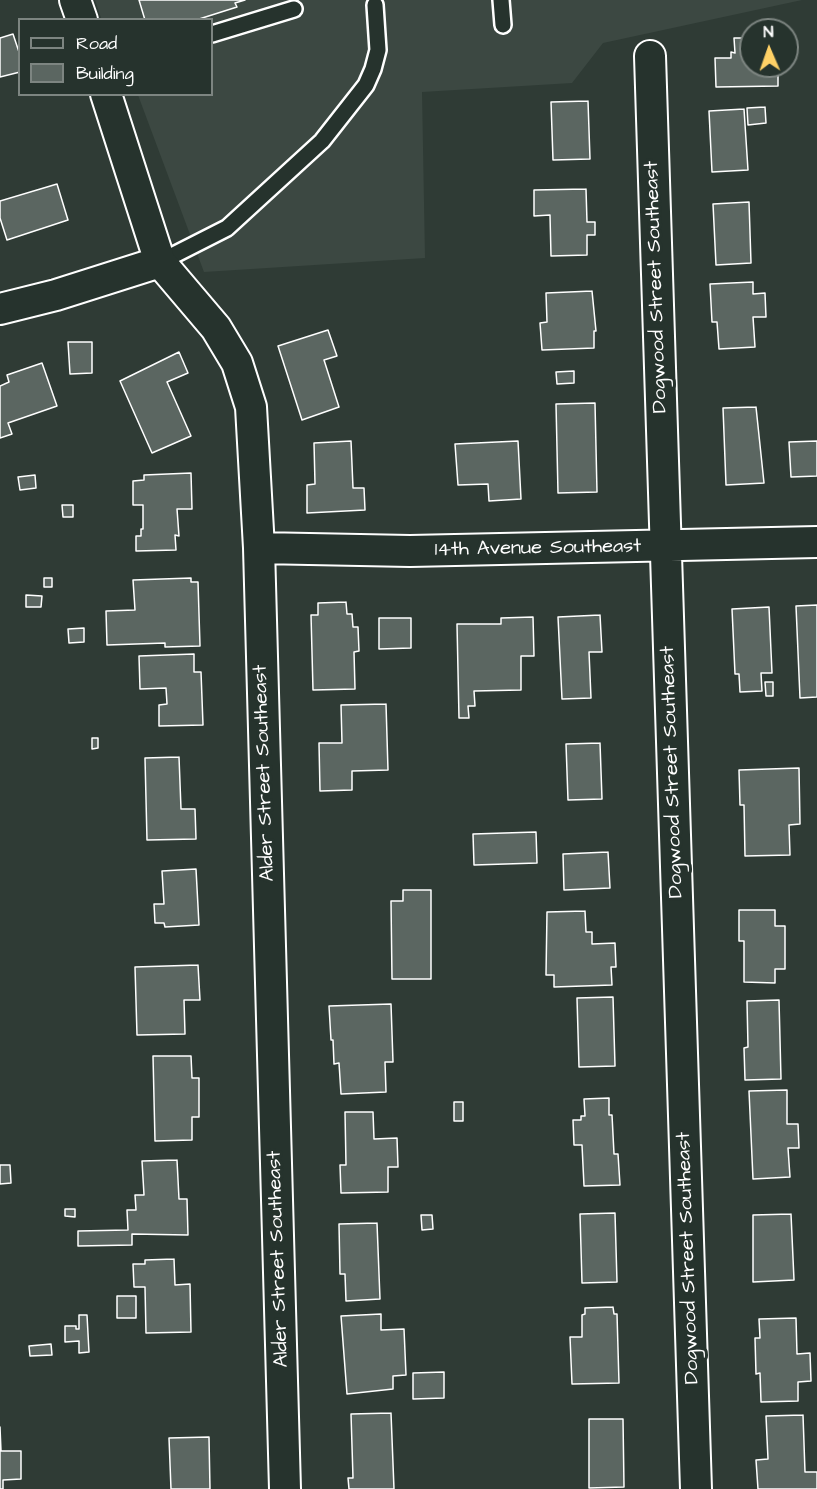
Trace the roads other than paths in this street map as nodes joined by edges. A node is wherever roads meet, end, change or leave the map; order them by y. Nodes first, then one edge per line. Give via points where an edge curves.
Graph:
1 (75, 0) edge
2 (501, 0) edge
3 (375, 5) dead end
4 (294, 9) dead end
5 (80, 18) edge
6 (503, 25) dead end
7 (213, 34) edge
8 (650, 56) dead end
9 (107, 96) edge
10 (160, 262) junction
11 (0, 309) edge
12 (817, 542) edge
13 (666, 546) junction
14 (259, 549) junction
15 (285, 1489) edge
16 (696, 1489) edge

1 - 5 street
2 - 6 lane
3 - 10 lane via 378,50 373,69 366,85 322,141 227,228
4 - 7 lane
8 - 13 street, Dogwood Street Southeast
9 - 10 street, Alder Street Southeast
10 - 11 street
10 - 14 street, Alder Street Southeast via 216,328 237,363 251,407
12 - 13 street, 14th Avenue Southeast
13 - 14 street, 14th Avenue Southeast via 411,551
13 - 16 street, Dogwood Street Southeast
14 - 15 street, Alder Street Southeast

